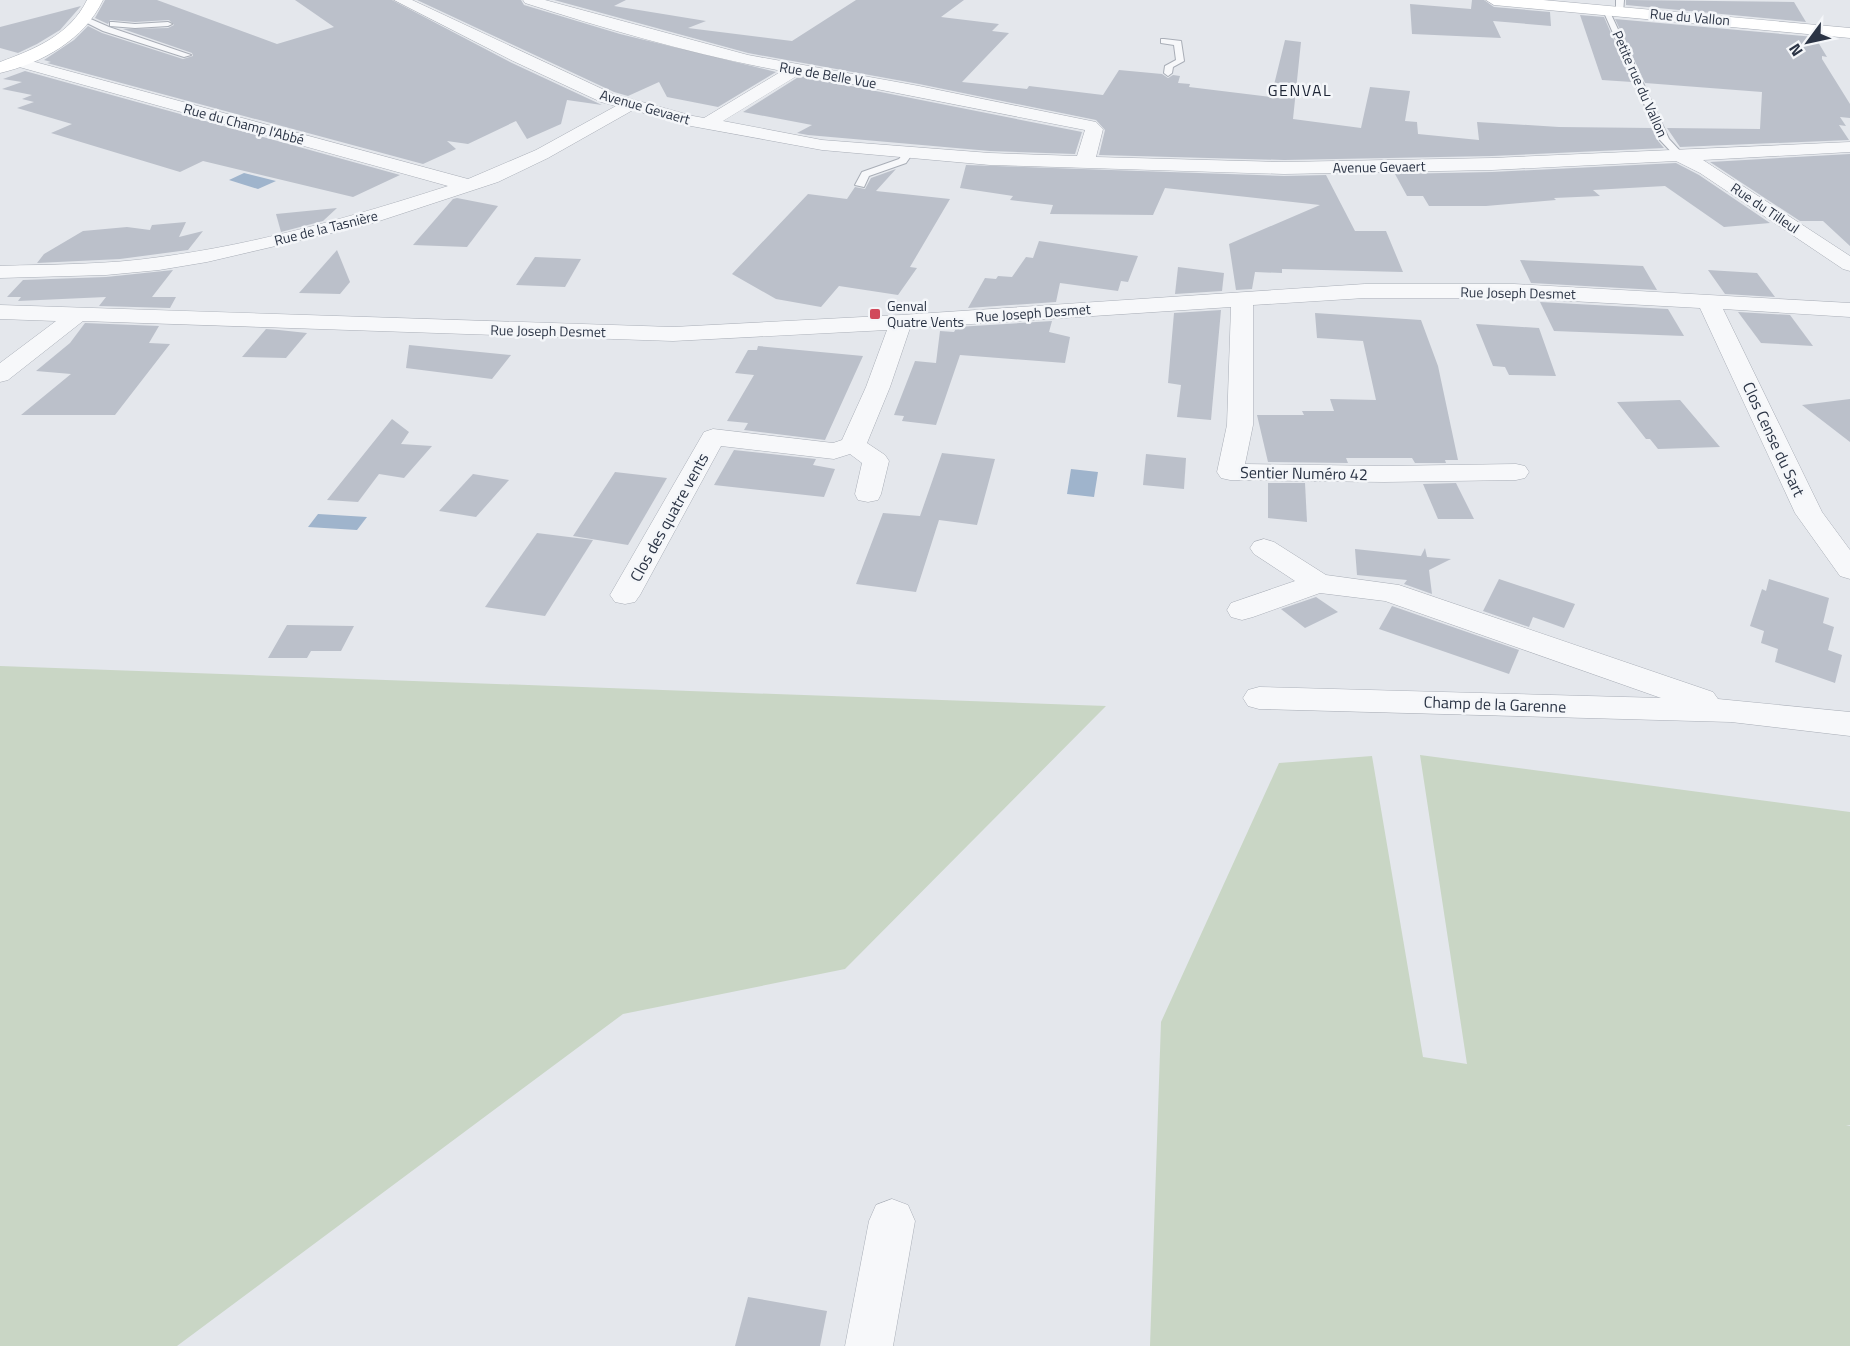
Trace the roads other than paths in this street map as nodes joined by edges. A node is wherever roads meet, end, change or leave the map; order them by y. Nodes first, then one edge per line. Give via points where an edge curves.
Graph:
1 (95, 0) edge
2 (401, 0) edge
3 (530, 0) edge
4 (1494, 0) edge
5 (1615, 7) edge
6 (86, 19) junction
7 (168, 24) dead end
8 (1850, 33) edge
9 (1164, 41) dead end
10 (187, 55) dead end
11 (18, 62) junction
12 (0, 68) edge
13 (796, 70) junction
14 (1168, 73) dead end
15 (630, 105) junction
16 (706, 124) junction
17 (1850, 147) edge
18 (908, 153) junction
19 (1679, 155) junction
20 (1084, 162) junction
21 (860, 185) dead end
22 (471, 186) junction
23 (1850, 265) edge
24 (0, 272) edge
25 (1242, 299) junction
26 (1708, 302) junction
27 (1850, 310) edge
28 (0, 312) edge
29 (76, 316) junction
30 (901, 322) junction
31 (0, 375) edge
32 (853, 444) junction
33 (1516, 472) dead end
34 (868, 494) dead end
35 (1263, 548) dead end
36 (1850, 570) edge
37 (1318, 583) junction
38 (625, 595) dead end
39 (1242, 610) dead end
40 (1259, 698) dead end
41 (1731, 711) junction
42 (1850, 724) edge
43 (892, 1221) dead end
44 (869, 1346) edge

1 - 6 street
2 - 15 street, Avenue Gevaert via 548,72
3 - 13 street, Rue de Belle Vue
4 - 5 street, Rue du Vallon
5 - 8 street, Rue du Vallon
5 - 19 lane, Petite rue du Vallon via 1665,140
6 - 7 lane via 135,26
6 - 10 lane
6 - 11 street via 61,40
9 - 14 lane via 1178,43 1181,58 1169,66
11 - 12 street
11 - 22 street, Rue du Champ l'Abbé
13 - 16 street
13 - 20 street, Rue de Belle Vue via 1090,126 1094,129
15 - 16 street, Avenue Gevaert
15 - 22 street, Rue de la Tasnière via 532,159
16 - 18 street, Avenue Gevaert via 822,145
17 - 19 street, Avenue Gevaert
18 - 20 street, Avenue Gevaert
18 - 21 lane via 903,161 865,174
19 - 20 street, Avenue Gevaert via 1370,168
19 - 23 street, Rue du Tilleul via 1707,169
22 - 24 street, Rue de la Tasnière via 363,220 207,256 136,267
25 - 26 street, Rue Joseph Desmet via 1365,291 1503,291
25 - 30 street, Rue Joseph Desmet
25 - 33 street, Sentier Numéro 42 via 1240,425 1230,472
26 - 27 street, Rue Joseph Desmet
26 - 36 street, Clos Cense du Sart via 1809,513
28 - 29 street, Rue Joseph Desmet
29 - 30 street, Rue Joseph Desmet via 641,334
29 - 31 street
30 - 32 street
32 - 34 street via 876,461
32 - 38 street, Clos des quatre vents via 834,451 713,437
35 - 37 street, Champ de la Garenne
37 - 39 street, Champ de la Garenne
37 - 41 street, Champ de la Garenne via 1389,592
40 - 41 street, Champ de la Garenne
41 - 42 street, Champ de la Garenne
43 - 44 street

